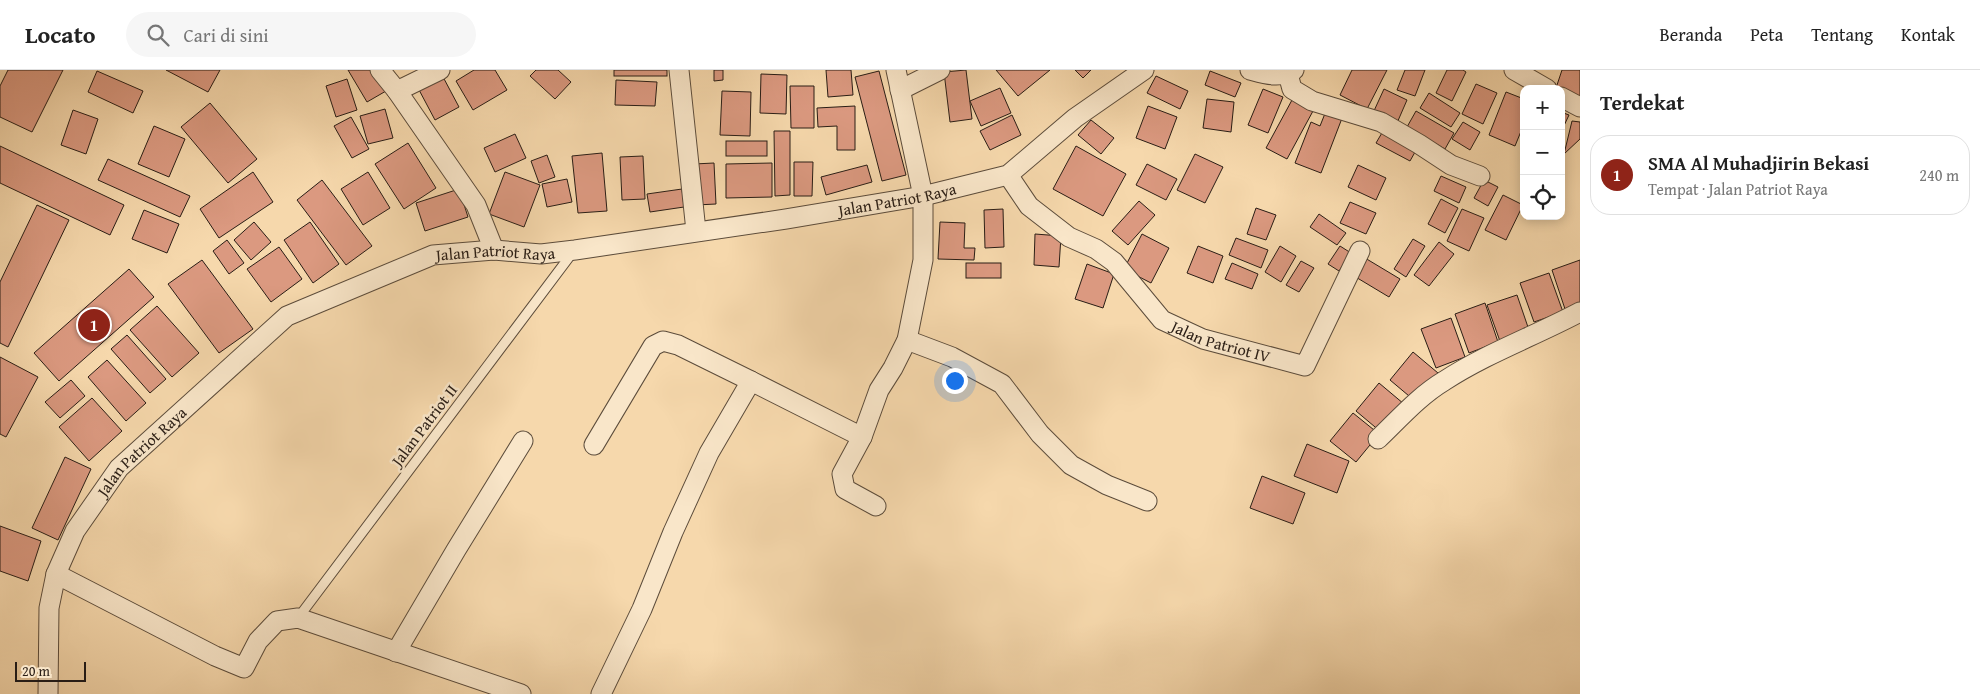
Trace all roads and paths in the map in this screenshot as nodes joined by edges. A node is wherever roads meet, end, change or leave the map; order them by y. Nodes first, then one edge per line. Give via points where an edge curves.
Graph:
1 (380, 70) edge
2 (440, 70) edge
3 (679, 70) edge
4 (896, 70) edge
5 (940, 70) edge
6 (1144, 70) edge
7 (1250, 70) edge
8 (1514, 70) edge
9 (1291, 72) edge
10 (1540, 80) edge
11 (900, 90) junction
12 (397, 91) junction
13 (1565, 99) edge
14 (1580, 107) edge
15 (1008, 175) junction
16 (1480, 176) dead end
17 (923, 196) junction
18 (696, 231) junction
19 (494, 250) junction
20 (575, 250) junction
21 (1360, 251) dead end
22 (1580, 312) edge
23 (906, 340) junction
24 (751, 381) junction
25 (862, 437) junction
26 (1378, 439) dead end
27 (523, 441) dead end
28 (594, 445) dead end
29 (1147, 501) dead end
30 (876, 506) dead end
31 (56, 574) junction
32 (298, 618) junction
33 (396, 652) junction
34 (477, 687) edge
35 (48, 694) edge
36 (521, 694) edge
37 (601, 694) edge

1 - 12 street
2 - 12 street
3 - 18 street
4 - 11 street
5 - 11 street
6 - 15 street, Jalan Patriot Raya via 1075,118
7 - 9 street via 1271,75
8 - 10 street
9 - 16 street via 1292,89 1312,101 1381,122 1451,164
11 - 17 street
12 - 19 street via 476,206
13 - 14 street
15 - 17 street, Jalan Patriot Raya
15 - 21 street, Jalan Patriot IV via 1029,206 1069,237 1096,249 1114,262 1162,320 1202,339 1305,366
17 - 18 street, Jalan Patriot Raya
17 - 23 street via 923,260
18 - 20 street, Jalan Patriot Raya
19 - 20 street, Jalan Patriot Raya via 541,254
19 - 31 street, Jalan Patriot Raya via 434,255 288,316 119,468 75,531
20 - 32 lane, Jalan Patriot II
22 - 26 street via 1442,382
23 - 25 street via 879,390
23 - 29 street via 952,357 1002,384 1040,434 1072,465 1107,486
24 - 25 street
24 - 28 street via 678,345 662,341 654,346
24 - 37 street via 709,453 642,609
25 - 30 street via 842,474 842,481 845,489
27 - 33 street
31 - 32 street via 244,668 258,641 277,621
31 - 35 street, Jalan Patriot Raya via 49,608
32 - 33 street
33 - 34 street
34 - 36 street

